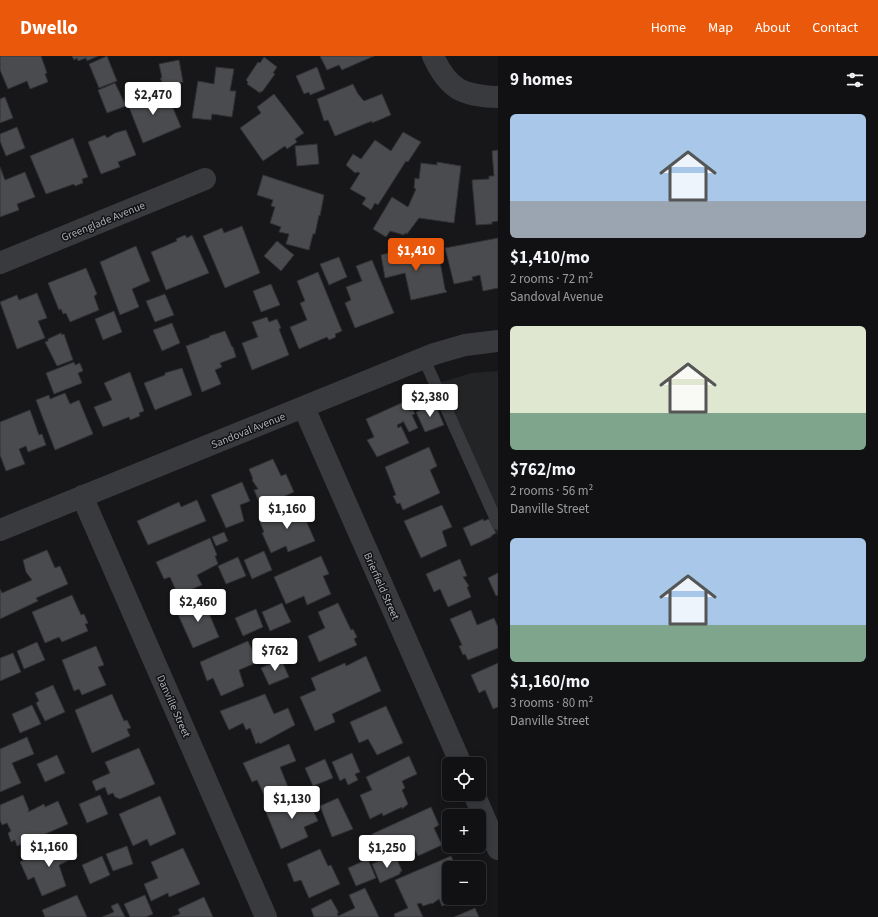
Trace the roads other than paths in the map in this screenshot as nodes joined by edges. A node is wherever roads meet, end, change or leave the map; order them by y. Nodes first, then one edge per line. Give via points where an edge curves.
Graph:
1 (433, 56) edge
2 (498, 97) edge
3 (206, 179) dead end
4 (0, 263) edge
5 (498, 341) edge
6 (424, 358) junction
7 (304, 408) junction
8 (82, 496) junction
9 (498, 524) edge
10 (0, 530) edge
11 (458, 757) edge
12 (477, 801) edge
13 (498, 849) edge
14 (266, 917) edge

1 - 2 street via 441,74 461,92
3 - 4 street, Greenglade Avenue
5 - 6 street, Sandoval Avenue via 465,345
6 - 7 street, Sandoval Avenue
6 - 9 lane
7 - 8 street, Sandoval Avenue
7 - 11 street, Brierfield Street
8 - 10 street, Sandoval Avenue
8 - 14 street, Danville Street
12 - 13 street

